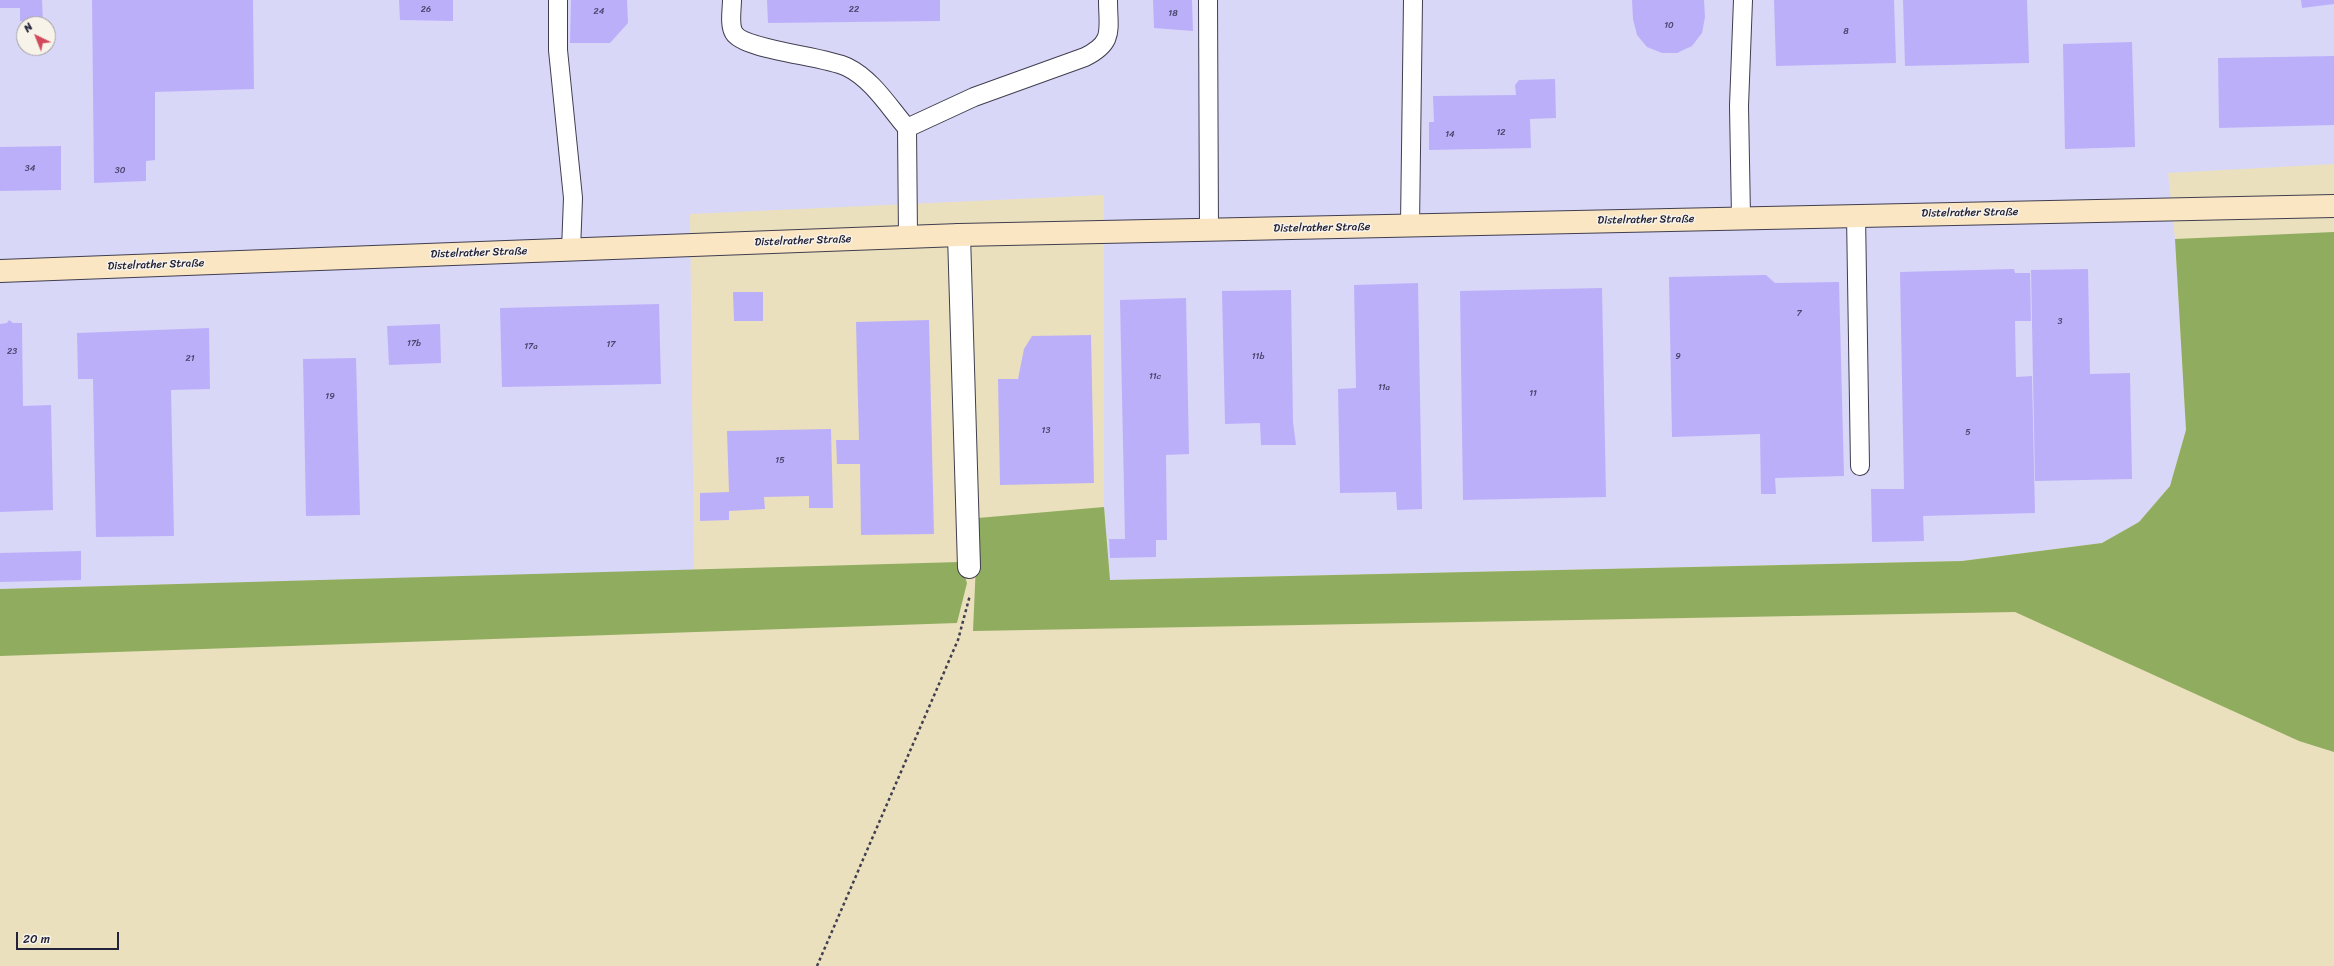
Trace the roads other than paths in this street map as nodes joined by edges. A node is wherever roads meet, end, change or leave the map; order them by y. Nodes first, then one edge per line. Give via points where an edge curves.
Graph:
1 (558, 0) edge
2 (732, 0) edge
3 (1108, 0) edge
4 (1208, 0) edge
5 (1413, 0) edge
6 (1743, 0) edge
7 (907, 128) junction
8 (2334, 206) edge
9 (1856, 215) junction
10 (1741, 217) junction
11 (1410, 225) junction
12 (1209, 230) junction
13 (959, 235) junction
14 (908, 237) junction
15 (571, 250) junction
16 (0, 271) edge
17 (1860, 466) dead end
18 (969, 567) road end

1 - 15 lane via 558,50 573,198
2 - 7 lane via 732,26 734,34 739,38 751,45 832,60 848,68 865,79
3 - 7 lane via 1107,38 1100,50 974,97
4 - 12 lane
5 - 11 lane
6 - 10 lane via 1739,106
7 - 14 lane
8 - 9 street, Distelrather Straße
9 - 10 street, Distelrather Straße
9 - 17 lane
10 - 11 street, Distelrather Straße
11 - 12 street, Distelrather Straße
12 - 13 street, Distelrather Straße
13 - 14 street, Distelrather Straße
13 - 18 street
14 - 15 street, Distelrather Straße
15 - 16 street, Distelrather Straße

